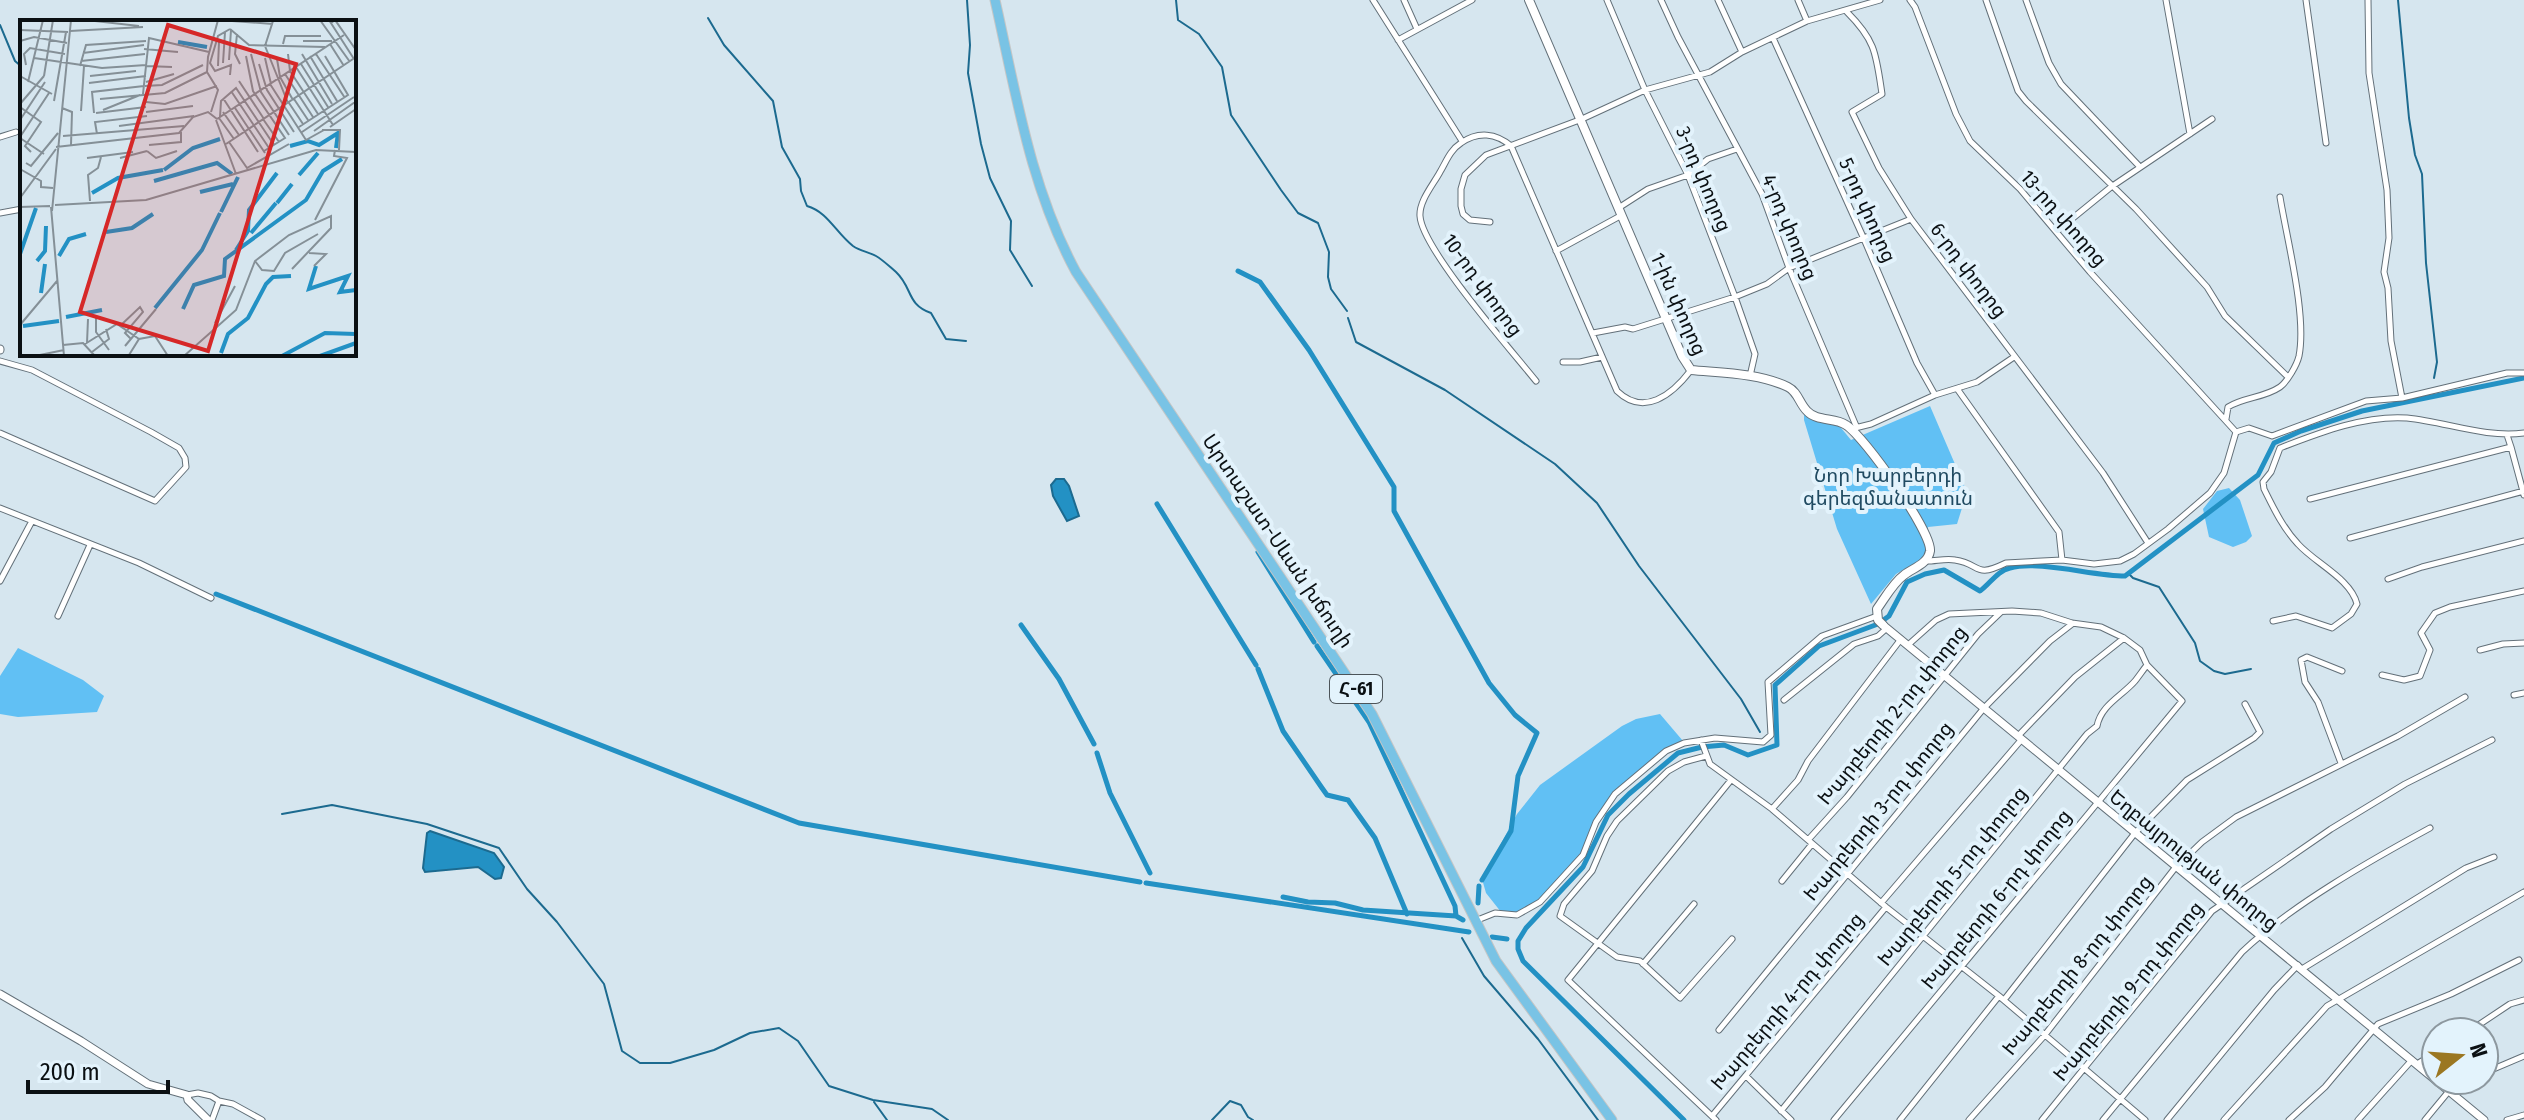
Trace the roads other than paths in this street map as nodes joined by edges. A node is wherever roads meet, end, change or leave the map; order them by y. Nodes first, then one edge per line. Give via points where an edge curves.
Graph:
1 (995, 0) edge
2 (1373, 0) edge
3 (1404, 0) edge
4 (1472, 0) edge
5 (1529, 0) edge
6 (1607, 0) edge
7 (1661, 0) edge
8 (1718, 0) edge
9 (1798, 0) edge
10 (1880, 0) edge
11 (1910, 0) edge
12 (1986, 0) edge
13 (2026, 0) edge
14 (2166, 0) edge
15 (2306, 0) edge
16 (2368, 0) edge
17 (1847, 12) junction
18 (1807, 21) junction
19 (1417, 29) junction
20 (1773, 38) junction
21 (1398, 40) junction
22 (1742, 52) junction
23 (1697, 75) junction
24 (1645, 90) junction
25 (1582, 119) junction
26 (2212, 119) dead end
27 (16, 132) dead end
28 (2190, 134) junction
29 (0, 137) edge
30 (1462, 141) junction
31 (2326, 143) dead end
32 (1511, 146) junction
33 (1737, 149) junction
34 (2140, 167) junction
35 (1688, 175) junction
36 (2111, 187) junction
37 (2280, 197) dead end
38 (20, 209) edge
39 (1621, 211) junction
40 (0, 213) edge
41 (1911, 219) junction
42 (1490, 222) dead end
43 (2057, 231) junction
44 (1864, 239) junction
45 (1556, 251) junction
46 (1789, 268) junction
47 (1735, 297) junction
48 (1667, 317) junction
49 (1593, 333) junction
50 (1602, 357) junction
51 (2014, 357) junction
52 (0, 361) edge
53 (1563, 362) dead end
54 (1691, 370) junction
55 (2524, 373) edge
56 (1750, 376) junction
57 (2288, 377) junction
58 (1536, 381) dead end
59 (1958, 390) junction
60 (1935, 395) junction
61 (2402, 398) junction
62 (2226, 420) junction
63 (1854, 428) junction
64 (2236, 432) junction
65 (0, 433) edge
66 (2524, 433) edge
67 (2507, 435) junction
68 (2511, 447) junction
69 (2524, 493) edge
70 (2310, 499) dead end
71 (0, 508) edge
72 (32, 521) junction
73 (2350, 538) dead end
74 (2524, 541) edge
75 (2148, 543) junction
76 (90, 545) junction
77 (2062, 560) junction
78 (1926, 561) junction
79 (2388, 579) dead end
80 (0, 581) edge
81 (2524, 591) edge
82 (211, 598) dead end
83 (2001, 612) junction
84 (58, 616) dead end
85 (2273, 621) dead end
86 (1881, 622) junction
87 (2072, 623) junction
88 (2124, 638) junction
89 (1901, 639) junction
90 (2524, 643) edge
91 (1908, 645) junction
92 (2480, 650) dead end
93 (2147, 665) junction
94 (2342, 671) dead end
95 (2382, 675) dead end
96 (1946, 676) junction
97 (2524, 693) edge
98 (2514, 695) dead end
99 (2465, 697) dead end
100 (1784, 700) dead end
101 (2245, 704) dead end
102 (1984, 708) junction
103 (2020, 738) junction
104 (1701, 740) junction
105 (2492, 740) dead end
106 (1706, 756) junction
107 (2341, 763) junction
108 (2059, 770) junction
109 (1731, 780) junction
110 (2097, 802) junction
111 (1772, 809) junction
112 (2430, 828) dead end
113 (2135, 833) junction
114 (1810, 842) junction
115 (2494, 857) dead end
116 (2175, 868) junction
117 (1847, 874) junction
118 (1782, 881) dead end
119 (2524, 892) edge
120 (2221, 903) junction
121 (1694, 904) dead end
122 (1884, 905) junction
123 (1475, 921) junction
124 (2260, 935) junction
125 (1923, 937) junction
126 (1732, 939) dead end
127 (1597, 944) junction
128 (2519, 960) dead end
129 (1643, 964) junction
130 (2300, 967) junction
131 (1962, 968) junction
132 (0, 994) edge
133 (2001, 998) junction
134 (2338, 999) junction
135 (2524, 1000) edge
136 (2492, 1016) edge
137 (2373, 1028) junction
138 (1719, 1030) dead end
139 (2044, 1036) junction
140 (2524, 1056) edge
141 (2420, 1059) edge
142 (2414, 1062) junction
143 (2500, 1066) edge
144 (2420, 1067) edge
145 (2085, 1069) junction
146 (1746, 1076) junction
147 (187, 1095) junction
148 (2445, 1096) edge
149 (2455, 1096) edge
150 (2120, 1098) junction
151 (219, 1101) junction
152 (1781, 1111) junction
153 (2524, 1115) edge
154 (1714, 1118) edge
155 (210, 1120) edge
156 (262, 1120) edge
157 (1612, 1120) edge
158 (1791, 1120) edge
159 (1834, 1120) edge
160 (1900, 1120) edge
161 (1969, 1120) edge
162 (2042, 1120) edge
163 (2103, 1120) edge
164 (2145, 1120) edge
165 (2167, 1120) edge
166 (2224, 1120) edge
167 (2289, 1120) edge
168 (2358, 1120) edge
169 (2425, 1120) edge
170 (2484, 1120) edge
171 (2507, 1120) edge

1 - 123 main road, Արտաշատ-Սևան խճուղի / Հ-61 via 1035,176 1066,255 1372,714
2 - 21 street
3 - 19 street
4 - 19 street
5 - 25 main road, 1-ին փողոց
6 - 24 street, 3-րդ փողոց
7 - 23 street, 4-րդ փողոց
8 - 22 street
9 - 18 street
10 - 17 street
11 - 43 street, 13-րդ փողոց via 1970,141
12 - 36 street via 2018,91
13 - 34 street via 2061,84
14 - 28 street
15 - 31 street
16 - 61 street via 2369,73 2387,190 2384,272
17 - 18 street
17 - 41 street, 6-րդ փողոց via 1871,40 1882,94 1852,112
18 - 20 street
19 - 21 street
20 - 22 street
20 - 44 street, 5-րդ փողոց
21 - 30 street
22 - 23 street
23 - 24 street
23 - 33 street, 4-րդ փողոց
24 - 25 street
24 - 35 street, 3-րդ փողոց
25 - 32 street
25 - 39 main road, 1-ին փողոց
26 - 28 street
27 - 29 street
28 - 34 street
30 - 32 street via 1493,134
30 - 58 street, 10-րդ փողոց via 1451,151 1419,215 1456,282
32 - 42 street via 1486,155 1465,175 1461,189 1463,214
32 - 45 street
33 - 35 street via 1708,159
33 - 46 street, 4-րդ փողոց via 1762,194
34 - 36 street
35 - 39 street via 1648,189
35 - 47 street, 3-րդ փողոց
36 - 43 street
36 - 57 street via 2174,249 2225,316
37 - 57 street via 2299,328 2299,358
38 - 40 street
39 - 45 street
39 - 48 main road, 1-ին փողոց
41 - 44 street
41 - 51 street, 6-րդ փողոց
43 - 62 street, 13-րդ փողոց
44 - 46 street
44 - 60 street, 5-րդ փողոց
45 - 49 street
46 - 47 street
46 - 63 street, 4-րդ փողոց
47 - 48 street
47 - 56 street, 3-րդ փողոց via 1755,354
48 - 49 street via 1633,329
48 - 54 main road, 1-ին փողոց
49 - 50 street
50 - 53 street
50 - 54 street via 1617,391 1627,401 1642,404 1666,396
51 - 59 street
51 - 75 street, 6-րդ փողոց via 2103,473
52 - 65 street via 32,370 151,432 179,448 186,467 155,501
54 - 56 main road, 1-ին փողոց
55 - 61 street
56 - 63 main road, 1-ին փողոց via 1791,389 1807,412 1820,419
57 - 62 street via 2282,386 2228,407
59 - 60 street
59 - 77 street via 2059,532
60 - 63 street
61 - 64 street via 2366,401 2272,436 2249,428
62 - 64 street, 13-րդ փողոց
63 - 78 main road via 1893,479 1925,534 1931,548
64 - 75 street via 2224,473 2210,493
66 - 67 street
67 - 68 street
67 - 85 street via 2380,418 2280,448 2263,489 2306,553 2357,601 2351,614 2332,628 2296,616
68 - 69 street
68 - 70 street
69 - 73 street
71 - 72 street
72 - 76 street
72 - 80 street
74 - 79 street
75 - 77 street via 2120,561
76 - 82 street
76 - 84 street
77 - 78 street via 2006,563 1990,571 1956,560
78 - 86 main road via 1901,577 1877,609
81 - 95 street via 2435,613 2421,633 2430,650 2420,676 2404,680
83 - 87 street via 2041,613
83 - 91 street via 1949,614
83 - 96 street, Խարբերդի 2-րդ փողոց
86 - 89 street, Եղբայրության փողոց
86 - 100 street via 1878,636 1854,644
86 - 104 street via 1822,636 1768,682 1771,735 1763,742
87 - 88 street via 2101,627
87 - 102 street, Խարբերդի 3-րդ փողոց
88 - 93 street via 2140,650
88 - 103 street, Խարբերդի 4-րդ փողոց via 2075,677
89 - 91 street, Եղբայրության փողոց
89 - 111 street
90 - 92 street
91 - 96 street, Եղբայրության փողոց
93 - 108 street, Խարբերդի 5-րդ փողոց
93 - 110 street, Խարբերդի 6-րդ փողոց via 2182,701
94 - 107 street via 2315,658 2301,660 2305,682
96 - 102 street, Եղբայրության փողոց
96 - 114 street, Խարբերդի 2-րդ փողոց
97 - 98 street
99 - 107 street, Խարբերդի 8-րդ փողոց
101 - 113 street via 2260,732 2187,780
102 - 103 street, Եղբայրության փողոց
102 - 117 street, Խարբերդի 3-րդ փողոց
103 - 108 street, Եղբայրության փողոց
103 - 122 street, Խարբերդի 4-րդ փողոց
104 - 106 street
104 - 123 street via 1666,751 1615,794 1583,855 1540,902 1517,915 1495,913
105 - 120 street, Խարբերդի 9-րդ փողոց via 2393,791
106 - 109 street
106 - 127 street via 1668,771 1624,813 1592,871 1564,904 1560,916
107 - 116 street, Խարբերդի 8-րդ փողոց via 2236,817
108 - 110 street, Եղբայրության փողոց
108 - 125 street, Խարբերդի 5-րդ փողոց
109 - 111 street
109 - 127 street
110 - 113 street, Եղբայրության փողոց
110 - 131 street, Խարբերդի 6-րդ փողոց
111 - 114 street
112 - 124 street
113 - 116 street, Եղբայրության փողոց
113 - 133 street
114 - 117 street
114 - 118 street, Խարբերդի 2-րդ փողոց
115 - 130 street via 2466,868
116 - 120 street, Եղբայրության փողոց
116 - 139 street, Խարբերդի 8-րդ փողոց
117 - 122 street
117 - 138 street, Խարբերդի 3-րդ փողոց
119 - 134 street
120 - 124 street, Եղբայրության փողոց
120 - 145 street, Խարբերդի 9-րդ փողոց
121 - 129 street
122 - 125 street
122 - 146 street, Խարբերդի 4-րդ փողոց
123 - 157 main road, Արտաշատ-Սևան խճուղի / Հ-61 via 1510,981
124 - 130 street, Եղբայրության փողոց
124 - 150 street
125 - 131 street
125 - 152 street, Խարբերդի 5-րդ փողոց
126 - 129 street via 1680,998
127 - 129 street
127 - 154 street via 1568,980
128 - 137 street
130 - 134 street, Եղբայրության փողոց
130 - 165 street via 2274,990
131 - 133 street
131 - 159 street, Խարբերդի 6-րդ փողոց
132 - 147 street via 148,1084
133 - 139 street
133 - 160 street
134 - 137 street, Եղբայրության փողոց
134 - 166 street
135 - 136 street
137 - 142 street, Եղբայրության փողոց
137 - 167 street via 2325,1087
139 - 145 street
139 - 161 street, Խարբերդի 8-րդ փողոց
140 - 143 street
141 - 142 street
142 - 144 street, Եղբայրության փողոց
142 - 168 street
145 - 150 street
145 - 162 street, Խարբերդի 9-րդ փողոց
146 - 152 street
146 - 154 street, Խարբերդի 4-րդ փողոց
147 - 151 street
147 - 155 street
148 - 169 street
149 - 170 street, Եղբայրության փողոց
150 - 163 street
150 - 164 street
151 - 155 street
151 - 156 street
152 - 158 street
153 - 171 street

